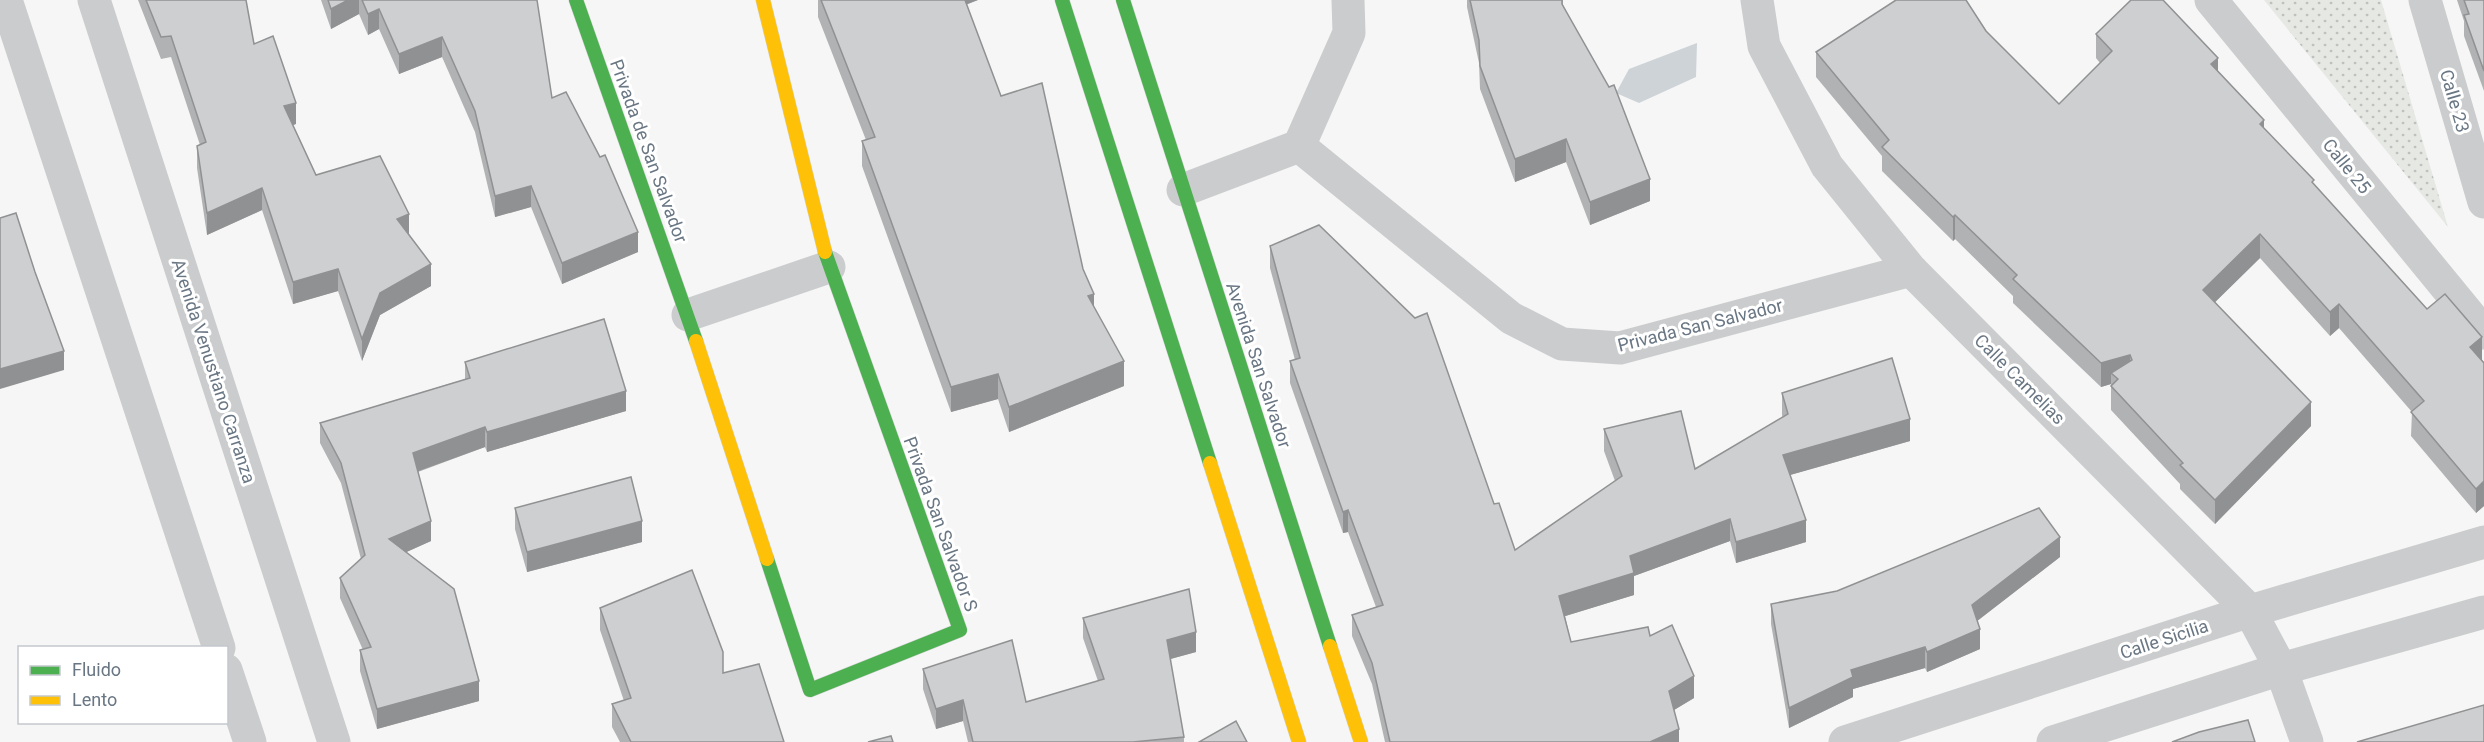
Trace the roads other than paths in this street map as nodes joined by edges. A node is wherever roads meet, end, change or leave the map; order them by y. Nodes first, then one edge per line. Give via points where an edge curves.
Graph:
1 (6, 0) edge
2 (94, 0) edge
3 (576, 0) edge
4 (763, 0) edge
5 (1062, 0) edge
6 (1122, 0) edge
7 (1348, 0) edge
8 (1757, 0) edge
9 (2211, 0) edge
10 (2425, 0) edge
11 (1299, 146) junction
12 (1184, 190) junction
13 (2484, 202) edge
14 (829, 267) junction
15 (1911, 270) junction
16 (688, 315) junction
17 (2484, 333) edge
18 (2484, 542) edge
19 (2250, 611) junction
20 (2484, 612) edge
21 (218, 646) edge
22 (2281, 669) junction
23 (228, 676) edge
24 (250, 742) edge
25 (334, 742) edge
26 (1299, 742) edge
27 (1361, 742) edge
28 (1845, 742) edge
29 (2053, 742) edge
30 (2307, 742) edge

1 - 21 street
2 - 25 street, Avenida Venustiano Carranza
3 - 16 main road, Privada de San Salvador
4 - 14 main road, Privada San Salvador S
5 - 26 main road
6 - 12 main road, Avenida San Salvador
7 - 11 street via 1349,33
8 - 15 street, Calle Camelias via 1764,46 1827,166
9 - 17 street, Calle 25
10 - 13 street, Calle 23
11 - 12 street
11 - 15 street, Privada San Salvador via 1511,318 1562,344 1620,348
12 - 27 main road, Avenida San Salvador
14 - 16 street
14 - 16 main road, Privada San Salvador S via 960,630 810,690
15 - 19 street, Calle Camelias
18 - 19 street, Calle Sicilia
19 - 22 street, Calle Camelias
19 - 28 street, Calle Sicilia
20 - 22 street
22 - 29 street
22 - 30 street, Calle Camelias
23 - 24 street

